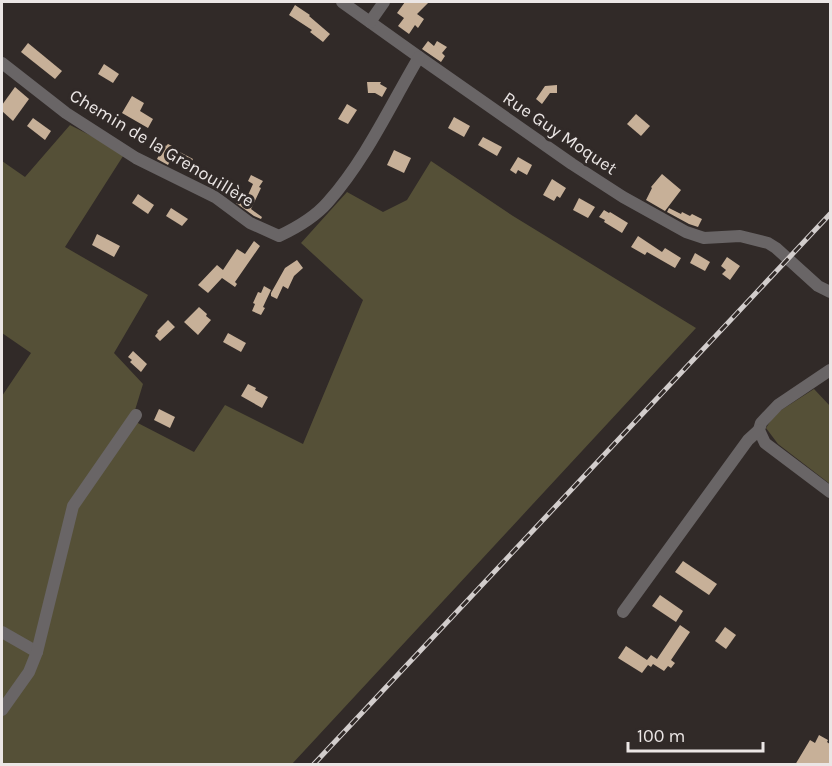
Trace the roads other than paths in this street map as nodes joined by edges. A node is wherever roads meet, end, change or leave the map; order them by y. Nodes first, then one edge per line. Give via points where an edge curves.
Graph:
1 (342, 2) edge
2 (384, 2) edge
3 (370, 22) junction
4 (419, 57) junction
5 (2, 63) edge
6 (831, 292) edge
7 (831, 370) edge
8 (136, 416) dead end
9 (759, 430) junction
10 (831, 492) edge
11 (623, 612) dead end
12 (2, 632) edge
13 (38, 652) junction
14 (2, 710) edge

1 - 3 street, Rue Guy Moquet
2 - 3 street
3 - 4 street, Rue Guy Moquet
4 - 5 street, Chemin de la Grenouillère via 364,154 327,203 295,229 279,236 250,223 215,197 136,158 66,113
4 - 6 street, Rue Guy Moquet via 623,197 704,238 740,236 768,243 818,286
7 - 9 street via 778,405 760,423
8 - 13 street via 73,506
9 - 10 street via 765,443
9 - 11 street
12 - 13 street
13 - 14 street

